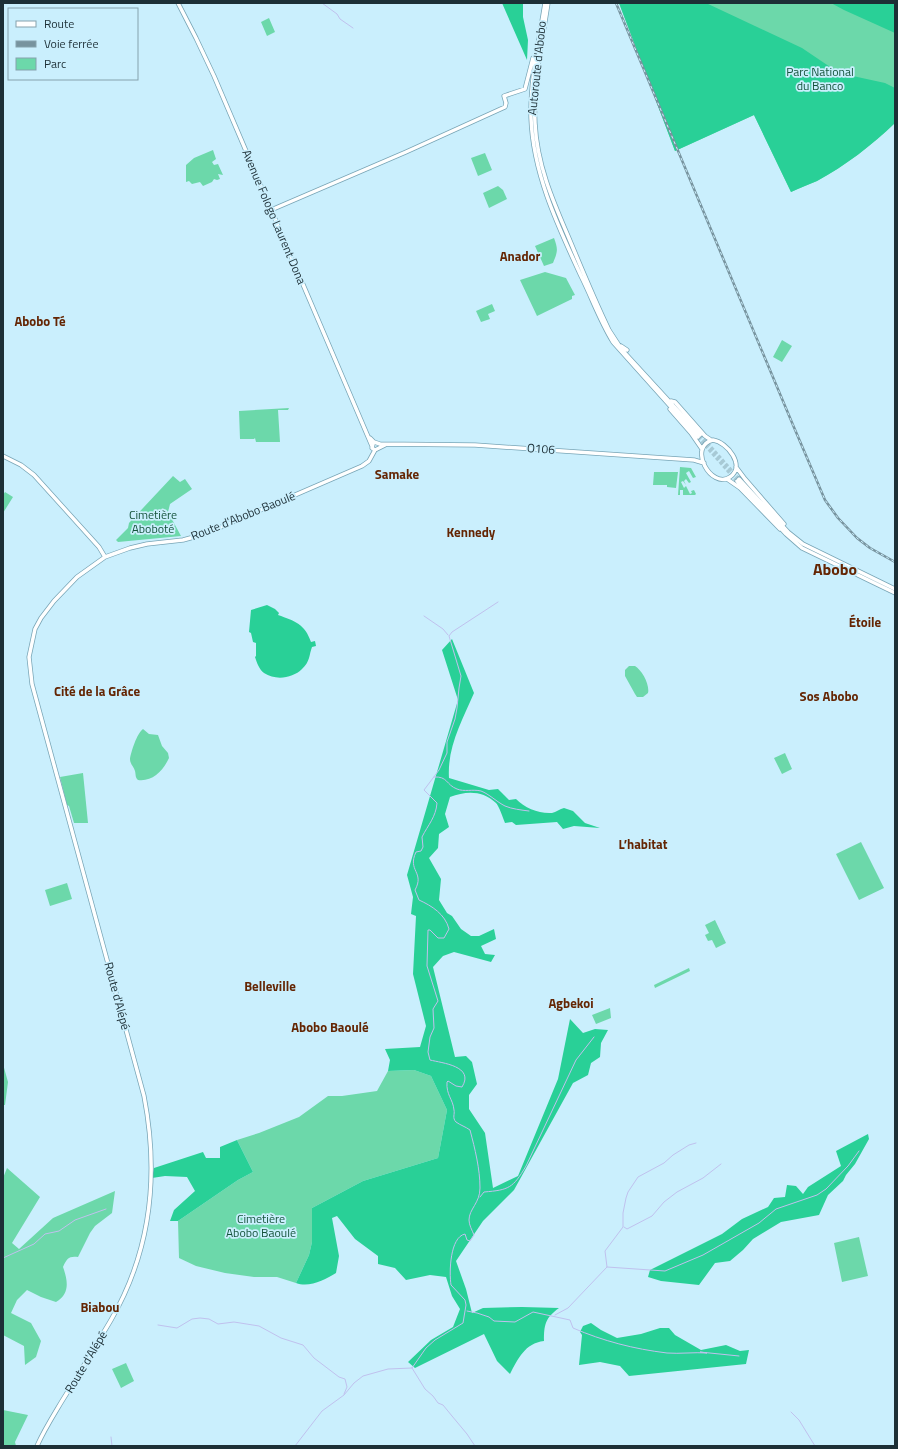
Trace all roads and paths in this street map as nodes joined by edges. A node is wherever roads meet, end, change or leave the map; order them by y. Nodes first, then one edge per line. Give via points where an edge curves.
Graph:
1 (178, 3) edge
2 (545, 3) edge
3 (548, 3) edge
4 (537, 55) junction
5 (272, 211) junction
6 (559, 225) junction
7 (560, 233) dead end
8 (579, 268) junction
9 (619, 344) junction
10 (627, 350) dead end
11 (670, 404) junction
12 (367, 434) junction
13 (699, 436) tunnel mouth
14 (711, 440) junction
15 (378, 444) junction
16 (373, 448) junction
17 (702, 450) junction
18 (702, 455) junction
19 (3, 457) edge
20 (694, 460) junction
21 (704, 463) junction
22 (736, 466) junction
23 (725, 479) junction
24 (738, 480) tunnel mouth
25 (787, 533) junction
26 (105, 557) junction
27 (895, 589) edge
28 (895, 593) edge
29 (36, 1446) edge

1 - 5 main road, Avenue Fologo Laurent Dona via 211,69
2 - 4 main road, Autoroute d'Abobo
3 - 8 main road via 537,77 536,144 551,199
4 - 5 main road via 533,58 525,89 505,96 508,105 506,108 400,157
4 - 6 main road, Autoroute d'Abobo via 531,103 534,144 542,182
5 - 12 main road, Avenue Fologo Laurent Dona
6 - 7 main road
6 - 8 main road, Autoroute d'Abobo
8 - 9 main road via 609,330
8 - 11 main road via 613,342
9 - 10 main road
9 - 11 main road
11 - 13 main road
11 - 14 main road via 675,402
11 - 17 main road via 672,412 688,429
12 - 15 main road, Avenue Fologo Laurent Dona
12 - 16 main road, Avenue Fologo Laurent Dona
14 - 17 main road
14 - 22 main road via 726,446
15 - 16 main road, Route d'Abobo Baoulé
15 - 16 main road via 378,450
15 - 20 main road, O106 via 475,445
16 - 26 main road, Route d'Abobo Baoulé via 368,462 362,466 205,534 183,540 140,545
17 - 18 main road
18 - 20 main road
18 - 21 main road
19 - 26 main road via 31,476
19 - 26 main road via 28,470 99,546
20 - 21 main road, O106
21 - 23 main road via 711,474
22 - 23 main road via 733,474
22 - 25 main road via 783,523
23 - 25 main road via 740,488 776,527
24 - 25 main road
25 - 27 main road via 807,547
25 - 28 main road via 802,548
26 - 29 main road, Route d'Alépé via 77,577 41,618 32,638 30,671 144,1096 150,1134 151,1189 144,1236 126,1290

